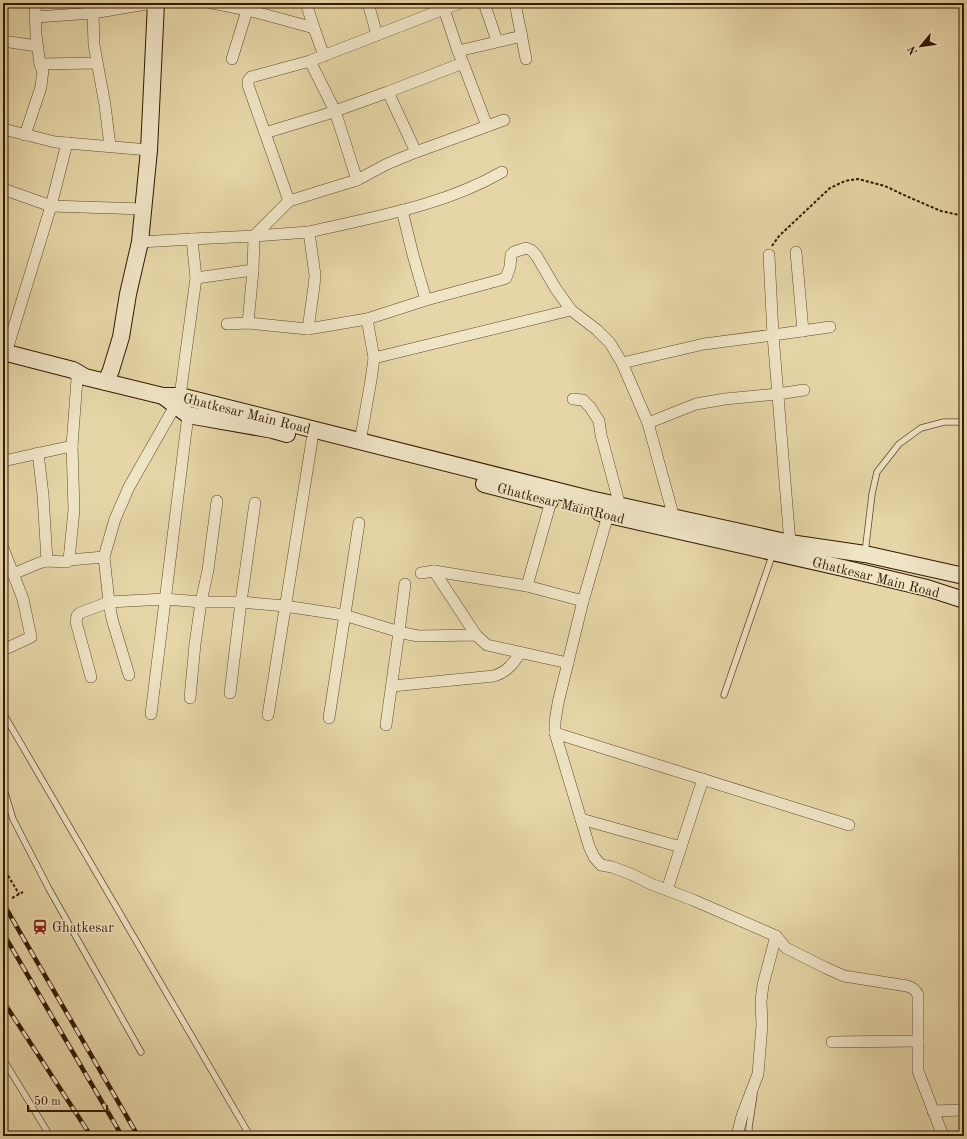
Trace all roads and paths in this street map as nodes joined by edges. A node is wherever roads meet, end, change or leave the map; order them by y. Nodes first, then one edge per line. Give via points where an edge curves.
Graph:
1 (36, 3) edge
2 (152, 3) edge
3 (156, 3) edge
4 (212, 3) edge
5 (306, 3) edge
6 (368, 3) edge
7 (460, 3) edge
8 (484, 3) edge
9 (516, 3) edge
10 (248, 6) edge
11 (444, 6) edge
12 (93, 13) junction
13 (36, 17) junction
14 (314, 28) junction
15 (377, 35) junction
16 (522, 36) junction
17 (3, 41) edge
18 (497, 41) junction
19 (37, 46) junction
20 (458, 51) junction
21 (324, 56) junction
22 (232, 59) dead end
23 (526, 59) dead end
24 (310, 61) junction
25 (97, 63) junction
26 (40, 64) junction
27 (463, 64) junction
28 (388, 92) junction
29 (334, 111) junction
30 (504, 120) dead end
31 (487, 126) junction
32 (3, 129) edge
33 (265, 133) junction
34 (25, 134) junction
35 (67, 143) junction
36 (110, 146) junction
37 (149, 150) junction
38 (416, 152) junction
39 (502, 172) dead end
40 (357, 180) junction
41 (3, 189) edge
42 (289, 201) junction
43 (51, 206) junction
44 (144, 209) junction
45 (402, 210) junction
46 (964, 216) edge
47 (309, 232) junction
48 (254, 236) junction
49 (192, 238) junction
50 (140, 242) junction
51 (796, 252) dead end
52 (769, 255) joint
53 (252, 270) junction
54 (196, 278) junction
55 (426, 300) junction
56 (572, 310) junction
57 (367, 319) junction
58 (248, 323) junction
59 (226, 324) dead end
60 (830, 327) dead end
61 (308, 329) junction
62 (803, 331) junction
63 (773, 335) junction
64 (4, 356) edge
65 (374, 358) junction
66 (622, 363) junction
67 (81, 378) junction
68 (106, 382) junction
69 (804, 390) dead end
70 (778, 394) junction
71 (573, 399) dead end
72 (176, 403) junction
73 (964, 422) edge
74 (648, 423) junction
75 (312, 440) junction
76 (72, 446) junction
77 (359, 447) junction
78 (38, 453) junction
79 (3, 461) edge
80 (217, 501) dead end
81 (551, 501) junction
82 (255, 503) dead end
83 (614, 510) junction
84 (674, 518) junction
85 (359, 523) dead end
86 (3, 548) edge
87 (784, 550) junction
88 (865, 554) junction
89 (104, 557) junction
90 (69, 560) junction
91 (47, 561) junction
92 (434, 571) junction
93 (421, 572) dead end
94 (13, 574) junction
95 (964, 576) edge
96 (405, 584) dead end
97 (527, 586) junction
98 (165, 599) junction
99 (964, 600) edge
100 (583, 601) junction
101 (109, 602) junction
102 (201, 602) junction
103 (240, 602) junction
104 (285, 606) junction
105 (344, 615) junction
106 (399, 632) junction
107 (476, 636) junction
108 (3, 650) edge
109 (520, 653) junction
110 (568, 663) junction
111 (129, 675) dead end
112 (91, 677) dead end
113 (392, 686) junction
114 (230, 693) dead end
115 (724, 695) dead end
116 (190, 698) dead end
117 (3, 713) edge
118 (151, 714) dead end
119 (268, 715) dead end
120 (329, 718) dead end
121 (386, 725) dead end
122 (555, 733) junction
123 (703, 779) junction
124 (3, 786) edge
125 (581, 819) junction
126 (849, 825) dead end
127 (681, 847) junction
128 (3, 868) edge
129 (667, 890) junction
130 (23, 892) dead end
131 (19, 894) junction
132 (12, 898) dead end
133 (776, 936) junction
134 (918, 1041) junction
135 (832, 1042) dead end
136 (141, 1052) dead end
137 (3, 1059) edge
138 (758, 1074) junction
139 (964, 1110) edge
140 (933, 1111) junction
141 (50, 1136) edge
142 (250, 1136) edge
143 (737, 1136) edge
144 (751, 1136) edge
145 (943, 1136) edge

1 - 13 street
2 - 12 street
3 - 37 main road
4 - 10 street
5 - 14 street
6 - 15 street
7 - 11 street
8 - 18 street
9 - 16 street
10 - 14 street
10 - 22 street
11 - 15 street
11 - 20 street
12 - 13 street
12 - 25 street
13 - 19 street
14 - 21 street
15 - 21 street
16 - 18 street
16 - 23 street
17 - 19 street
18 - 20 street
19 - 26 street
20 - 27 street
21 - 24 street
24 - 29 street
24 - 33 street via 251,77 248,81
25 - 26 street
25 - 36 street
26 - 34 street via 43,72 41,87
27 - 28 street
27 - 31 street
28 - 29 street
28 - 38 street
29 - 33 street
29 - 40 street
30 - 31 street
31 - 38 street
32 - 34 street
33 - 42 street
34 - 35 street
35 - 36 street
35 - 43 street
36 - 37 street
37 - 44 main road
38 - 40 street
39 - 45 street via 462,191
40 - 42 street
41 - 43 street
42 - 48 street
43 - 44 street
43 - 64 street
44 - 50 main road
45 - 47 street
45 - 55 street
46 - 52 path via 941,211 885,186 858,179 845,181 830,188 779,236
47 - 48 street
47 - 61 street via 315,275
48 - 49 street
48 - 53 street
49 - 50 street
49 - 54 street
50 - 68 main road via 121,337
51 - 62 street
52 - 63 street
53 - 54 street
53 - 58 street
54 - 72 street
55 - 56 street via 506,278 511,255 526,248 536,254
55 - 57 street
56 - 65 street
56 - 66 street via 610,343
57 - 61 street
57 - 65 street
58 - 59 street
58 - 61 street
60 - 62 street
62 - 63 street
63 - 66 street via 704,344
63 - 70 street
64 - 67 main road, Ghatkesar Main Road via 73,370
65 - 77 street
66 - 74 street
67 - 68 main road, Ghatkesar Main Road
67 - 76 street
68 - 72 main road, Ghatkesar Main Road
69 - 70 street
70 - 74 street via 696,404
70 - 87 street
71 - 83 street via 583,400 599,421
72 - 75 main road, Ghatkesar Main Road
72 - 77 main road, Ghatkesar Main Road
72 - 89 street via 129,487 115,519
72 - 98 street
73 - 88 lane via 944,422 921,428 899,444 877,472
74 - 84 street
75 - 77 main road, Ghatkesar Main Road
75 - 104 street
76 - 78 street
76 - 90 street via 74,510
77 - 81 main road, Ghatkesar Main Road via 433,470
77 - 83 main road, Ghatkesar Main Road
78 - 79 street
78 - 91 street via 44,495
80 - 102 street
81 - 83 main road, Ghatkesar Main Road
81 - 97 street
82 - 103 street
83 - 84 main road, Ghatkesar Main Road
83 - 87 main road, Ghatkesar Main Road
83 - 100 street
84 - 87 main road, Ghatkesar Main Road
85 - 105 street
86 - 94 street
87 - 88 main road, Ghatkesar Main Road
87 - 99 main road, Ghatkesar Main Road
87 - 115 lane
88 - 95 main road, Ghatkesar Main Road
89 - 90 street
89 - 101 street
90 - 91 street
91 - 94 street
92 - 93 street
92 - 97 street
92 - 107 street
94 - 108 street via 23,599 31,637
96 - 106 street
97 - 100 street
98 - 101 street
98 - 102 street
98 - 118 street
100 - 110 street
101 - 111 street
101 - 112 street via 80,613 76,619
102 - 103 street
102 - 116 street
103 - 104 street
103 - 114 street
104 - 105 street
104 - 119 street
105 - 106 street
105 - 120 street
106 - 107 street via 418,636
106 - 113 street
107 - 109 street via 487,646
109 - 110 street
109 - 113 street via 508,669 494,676
110 - 122 street via 555,722
113 - 121 street
117 - 142 lane
122 - 123 street
122 - 125 street
123 - 126 street
123 - 127 street
124 - 136 lane via 13,819 49,889
125 - 127 street
125 - 129 street via 594,857 601,865 612,867
127 - 129 street
128 - 131 path
129 - 133 street
130 - 131 path
131 - 132 path
133 - 134 street via 786,948 844,976 907,986 916,990
133 - 138 street via 763,985
134 - 135 street
134 - 140 street via 918,1071
137 - 141 lane
138 - 143 street
138 - 144 lane via 749,1127
139 - 140 street
140 - 145 street

